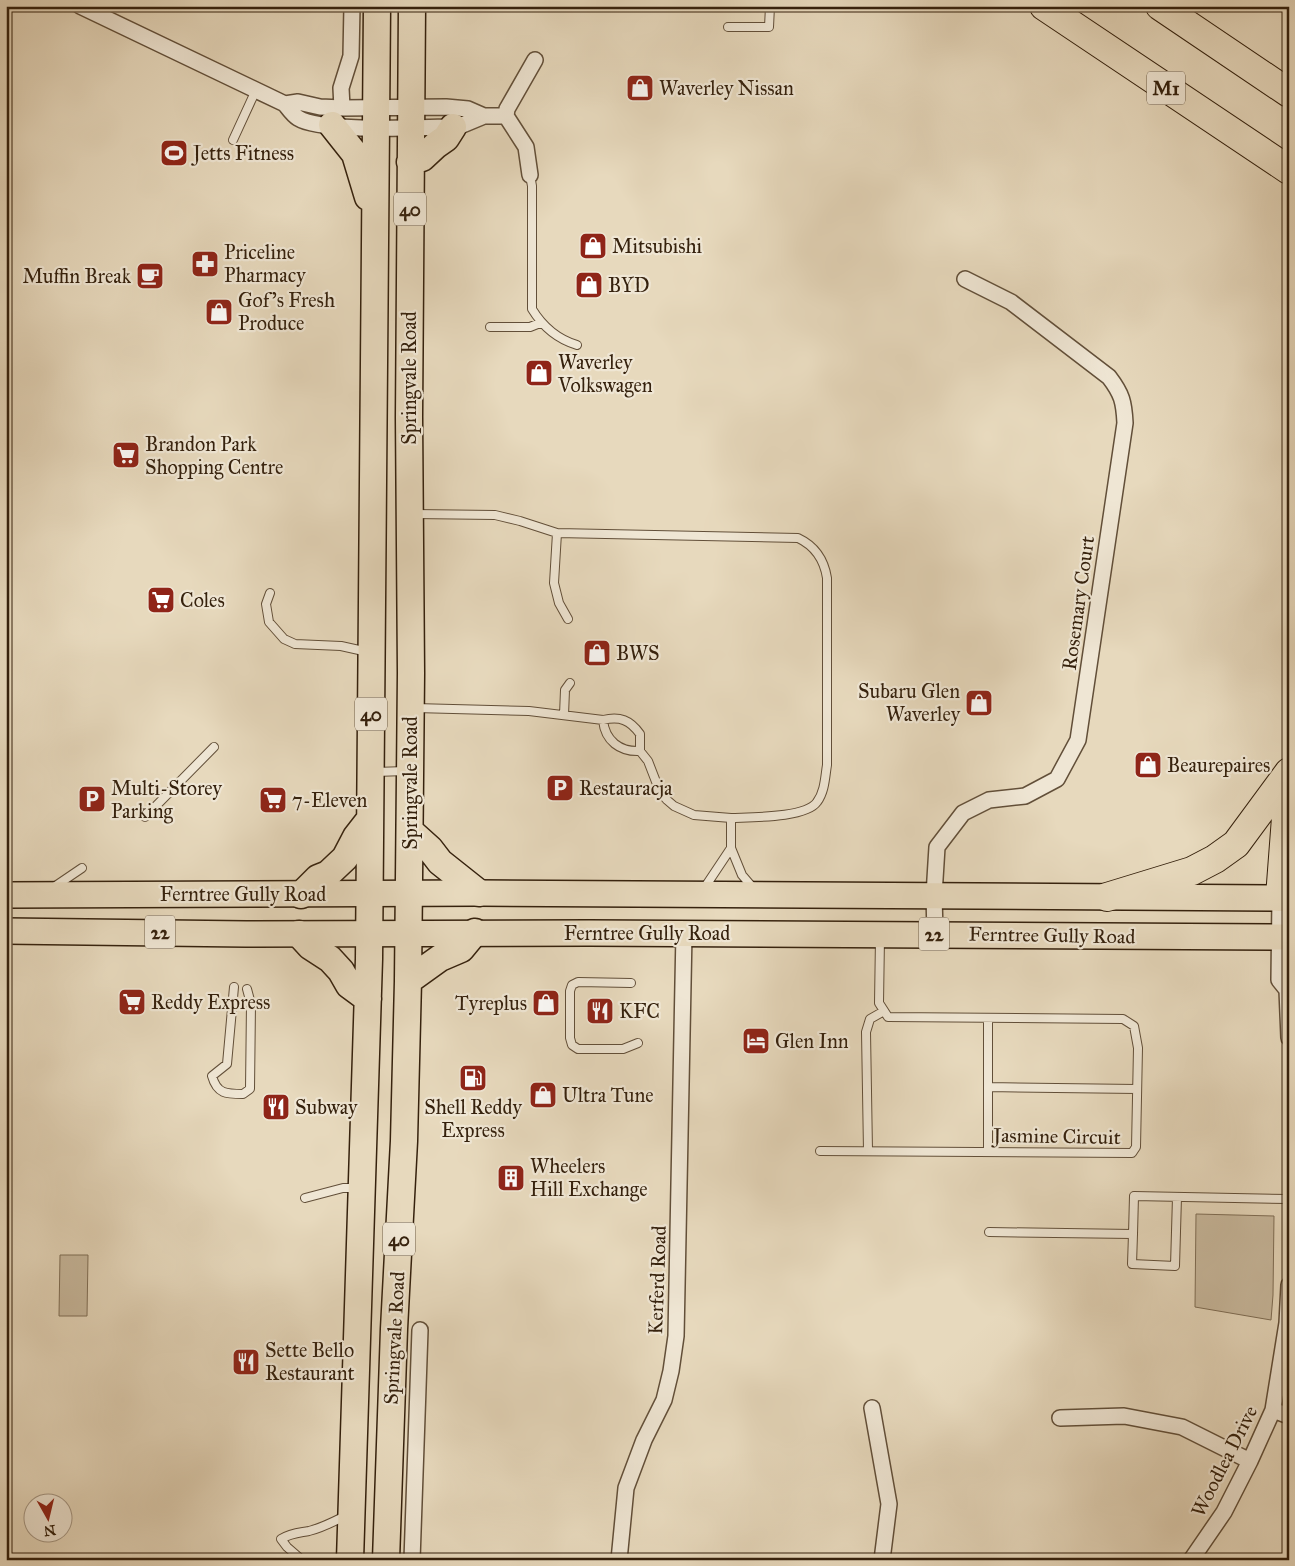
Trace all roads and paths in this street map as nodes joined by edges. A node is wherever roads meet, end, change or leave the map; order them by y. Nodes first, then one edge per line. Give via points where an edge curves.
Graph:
1 (80, 6) edge
2 (412, 6) edge
3 (770, 6) edge
4 (1044, 6) edge
5 (1160, 6) edge
6 (365, 9) edge
7 (112, 12) edge
8 (728, 27) dead end
9 (535, 60) dead end
10 (256, 90) junction
11 (1289, 93) edge
12 (484, 116) junction
13 (506, 116) junction
14 (337, 117) junction
15 (410, 117) junction
16 (377, 118) junction
17 (453, 127) junction
18 (233, 140) dead end
19 (410, 162) junction
20 (1289, 170) edge
21 (530, 175) joint
22 (376, 226) junction
23 (965, 279) dead end
24 (540, 323) junction
25 (490, 327) dead end
26 (577, 345) dead end
27 (409, 451) junction
28 (374, 453) junction
29 (410, 514) junction
30 (557, 533) junction
31 (270, 593) dead end
32 (568, 619) dead end
33 (372, 653) junction
34 (570, 683) dead end
35 (411, 708) junction
36 (564, 715) junction
37 (603, 720) junction
38 (214, 747) dead end
39 (640, 751) junction
40 (410, 771) junction
41 (370, 772) junction
42 (1289, 772) edge
43 (1289, 778) edge
44 (145, 817) dead end
45 (731, 818) junction
46 (370, 819) junction
47 (410, 831) junction
48 (731, 848) junction
49 (82, 868) dead end
50 (479, 893) junction
51 (45, 894) junction
52 (370, 894) junction
53 (409, 894) junction
54 (614, 894) junction
55 (700, 894) junction
56 (6, 895) edge
57 (301, 895) junction
58 (759, 895) junction
59 (934, 895) junction
60 (1107, 897) junction
61 (1284, 897) edge
62 (6, 931) edge
63 (475, 932) junction
64 (369, 933) junction
65 (409, 933) junction
66 (613, 933) junction
67 (684, 933) junction
68 (298, 934) junction
69 (880, 934) junction
70 (935, 934) junction
71 (1284, 937) edge
72 (408, 980) junction
73 (631, 983) dead end
74 (234, 987) dead end
75 (247, 989) dead end
76 (1288, 989) edge
77 (368, 999) junction
78 (884, 1011) junction
79 (988, 1018) junction
80 (1289, 1038) edge
81 (638, 1043) dead end
82 (988, 1087) junction
83 (1137, 1089) junction
84 (820, 1150) dead end
85 (868, 1151) junction
86 (988, 1152) junction
87 (362, 1188) junction
88 (1177, 1197) junction
89 (305, 1198) dead end
90 (1289, 1199) edge
91 (989, 1232) dead end
92 (1133, 1234) junction
93 (1289, 1285) edge
94 (407, 1330) junction
95 (872, 1408) dead end
96 (1273, 1410) junction
97 (1289, 1416) edge
98 (1060, 1418) dead end
99 (1250, 1461) junction
100 (352, 1513) junction
101 (302, 1560) edge
102 (350, 1560) edge
103 (386, 1560) edge
104 (412, 1560) edge
105 (619, 1560) edge
106 (882, 1560) edge
107 (1191, 1560) edge

1 - 7 street
2 - 15 highway, Springvale Road / 40
3 - 8 lane via 770,27
4 - 20 highway, M1
5 - 11 highway
6 - 14 street, Springvale Road via 351,47
6 - 16 highway, Springvale Road / 40
7 - 10 street
9 - 13 street
10 - 14 street via 285,104 302,120
10 - 18 lane
12 - 13 street
12 - 15 street via 468,109 440,107
12 - 17 street
13 - 21 street via 526,147
14 - 16 street
14 - 22 highway via 355,154
15 - 16 street
15 - 17 street
15 - 19 highway, Springvale Road / 40
16 - 22 highway, Springvale Road / 40
17 - 19 highway via 446,138 422,158
19 - 27 highway, Springvale Road / 40
21 - 24 lane via 532,309
22 - 28 highway, Springvale Road / 40
23 - 59 street, Rosemary Court via 1011,302 1109,377 1120,391 1125,423 1078,740 1057,779 1025,796 989,800 963,813 937,847
24 - 25 lane via 530,327
24 - 26 lane via 557,337
27 - 28 highway
27 - 29 highway, Springvale Road / 40
28 - 33 highway, Springvale Road / 40
29 - 30 lane via 495,515
29 - 35 highway, Springvale Road / 40
30 - 32 lane via 555,588
30 - 45 lane via 798,538 809,543 820,556 827,578 824,786 817,803 800,812
31 - 33 lane via 266,604 269,622 284,639 295,644 341,646
33 - 41 highway, Springvale Road / 40
34 - 36 lane via 565,690
35 - 36 lane
35 - 40 highway, Springvale Road / 40
36 - 37 lane
37 - 39 lane via 603,728 614,744 629,752
37 - 39 lane via 628,721 640,734
38 - 44 lane
39 - 45 lane via 651,767 660,792 674,806 694,815
40 - 41 lane
40 - 47 highway, Springvale Road / 40
41 - 46 highway, Springvale Road / 40
42 - 60 highway via 1236,844 1215,859 1192,870
43 - 61 highway
45 - 48 lane
46 - 52 highway, Springvale Road / 40
46 - 57 highway via 345,858
47 - 50 highway via 440,862
47 - 53 highway, Springvale Road / 40
48 - 55 lane
48 - 58 lane via 742,875
49 - 51 lane
50 - 53 main road, Ferntree Gully Road / 22
50 - 54 main road, Ferntree Gully Road / 22
51 - 56 main road, Ferntree Gully Road / 22
51 - 57 main road, Ferntree Gully Road / 22
52 - 53 main road, Ferntree Gully Road / 22
52 - 57 main road, Ferntree Gully Road / 22
52 - 64 highway, Springvale Road / 40
53 - 65 highway, Springvale Road / 40
54 - 55 main road, Ferntree Gully Road / 22
54 - 66 main road
55 - 58 main road, Ferntree Gully Road / 22
58 - 59 main road, Ferntree Gully Road / 22
59 - 60 main road, Ferntree Gully Road / 22
59 - 70 street, Rosemary Court
60 - 61 main road, Ferntree Gully Road / 22
61 - 71 street
62 - 68 main road, Ferntree Gully Road / 22
63 - 65 main road, Ferntree Gully Road / 22
63 - 66 main road, Ferntree Gully Road / 22
63 - 72 highway via 461,949 440,958
64 - 65 main road, Ferntree Gully Road / 22
64 - 68 main road, Ferntree Gully Road / 22
64 - 77 highway, Springvale Road / 40
65 - 72 highway, Springvale Road / 40
66 - 67 main road, Ferntree Gully Road / 22
67 - 69 main road, Ferntree Gully Road / 22
67 - 105 street, Kerferd Road via 676,1336 664,1400 644,1440 626,1488
68 - 77 highway via 335,964 349,985
69 - 70 main road, Ferntree Gully Road / 22
69 - 78 lane via 879,1003
70 - 71 main road, Ferntree Gully Road / 22
71 - 76 street via 1280,980
72 - 94 highway, Springvale Road / 40 via 404,1148
73 - 81 lane via 578,982 572,985 570,1038 578,1049 623,1049
74 - 75 lane via 227,1064 212,1076 215,1086 227,1094 243,1094 250,1089 251,1004
76 - 80 street
77 - 87 highway, Springvale Road / 40
78 - 79 lane, Jasmine Circuit via 888,1017
78 - 85 lane via 870,1019 866,1032
79 - 82 lane
79 - 83 lane, Jasmine Circuit via 1123,1020 1134,1026 1138,1048
82 - 83 lane
82 - 86 lane
83 - 86 lane, Jasmine Circuit via 1136,1147 1132,1153
84 - 85 lane, Jasmine Circuit
85 - 86 lane, Jasmine Circuit
87 - 89 lane via 343,1188
87 - 100 highway, Springvale Road / 40
88 - 90 lane
88 - 92 lane via 1134,1196
88 - 92 lane via 1175,1266 1132,1264
91 - 92 lane
93 - 96 street, Woodlea Drive via 1287,1323
94 - 103 highway, Springvale Road / 40
94 - 104 street, Springvale Road
95 - 106 street via 889,1504
96 - 97 street
96 - 99 street, Woodlea Drive
98 - 99 street via 1124,1416 1182,1428
99 - 107 street, Woodlea Drive via 1224,1512
100 - 101 lane via 281,1539
100 - 102 highway, Springvale Road / 40

